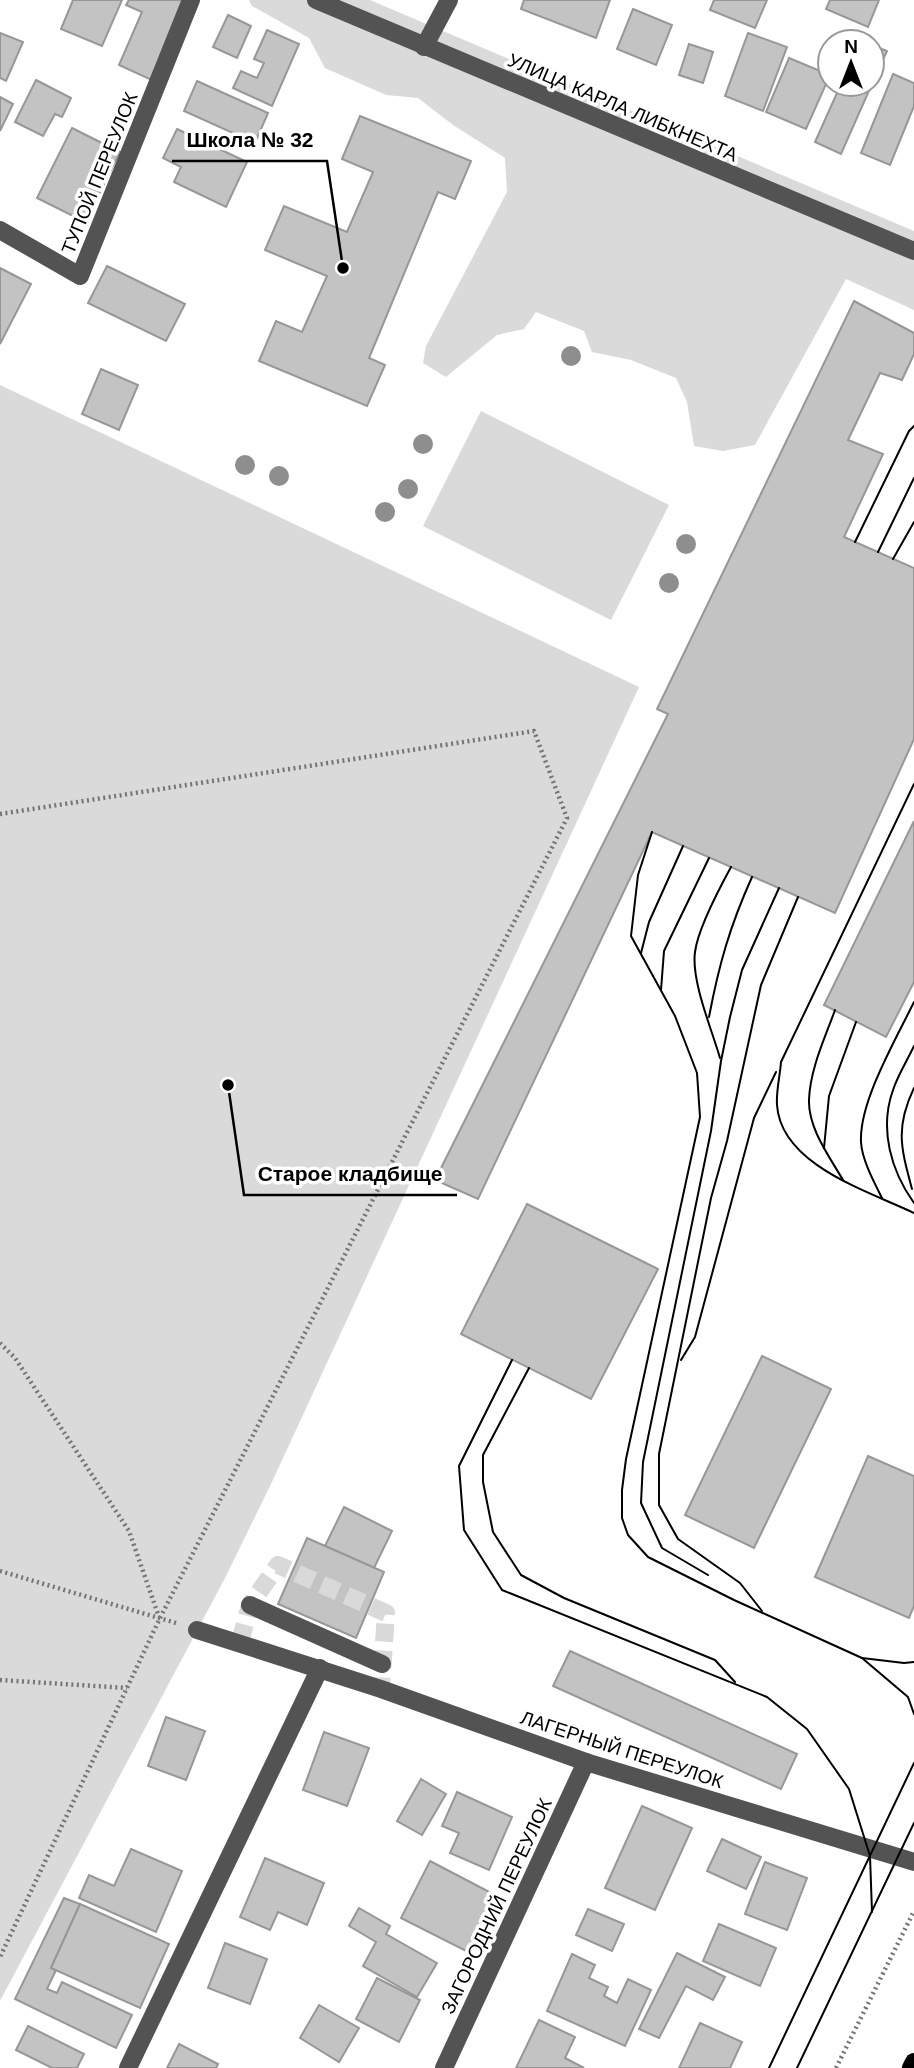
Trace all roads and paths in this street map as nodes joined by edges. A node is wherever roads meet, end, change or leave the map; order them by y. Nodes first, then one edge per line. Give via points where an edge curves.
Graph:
1 (191, 0) edge
2 (316, 0) edge
3 (449, 0) edge
4 (424, 47) junction
5 (0, 230) edge
6 (914, 251) edge
7 (0, 814) edge
8 (0, 1343) edge
9 (0, 1571) edge
10 (250, 1605) dead end
11 (160, 1618) junction
12 (197, 1630) joint
13 (382, 1664) dead end
14 (320, 1668) junction
15 (0, 1680) edge
16 (127, 1688) junction
17 (586, 1762) junction
18 (914, 1862) edge
19 (914, 1911) edge
20 (0, 1957) edge
21 (914, 2062) edge
22 (128, 2068) edge
23 (444, 2068) edge
24 (836, 2068) edge
25 (911, 2068) edge

1 - 5 street, ТУПОЙ ПЕРЕУЛОК via 80,276
2 - 4 street, УЛИЦА КАРЛА ЛИБКНЕХТА
3 - 4 street
4 - 6 street, УЛИЦА КАРЛА ЛИБКНЕХТА
7 - 11 path via 534,731 567,818
8 - 11 path via 15,1358 129,1531
9 - 11 path
10 - 13 street
11 - 12 path
11 - 16 path
12 - 14 street, ЛАГЕРНЫЙ ПЕРЕУЛОК
14 - 17 street, ЛАГЕРНЫЙ ПЕРЕУЛОК
14 - 22 street
15 - 16 path
16 - 20 path
17 - 18 street, ЛАГЕРНЫЙ ПЕРЕУЛОК
17 - 23 street, ЗАГОРОДНИЙ ПЕРЕУЛОК
19 - 24 path
21 - 25 main road

